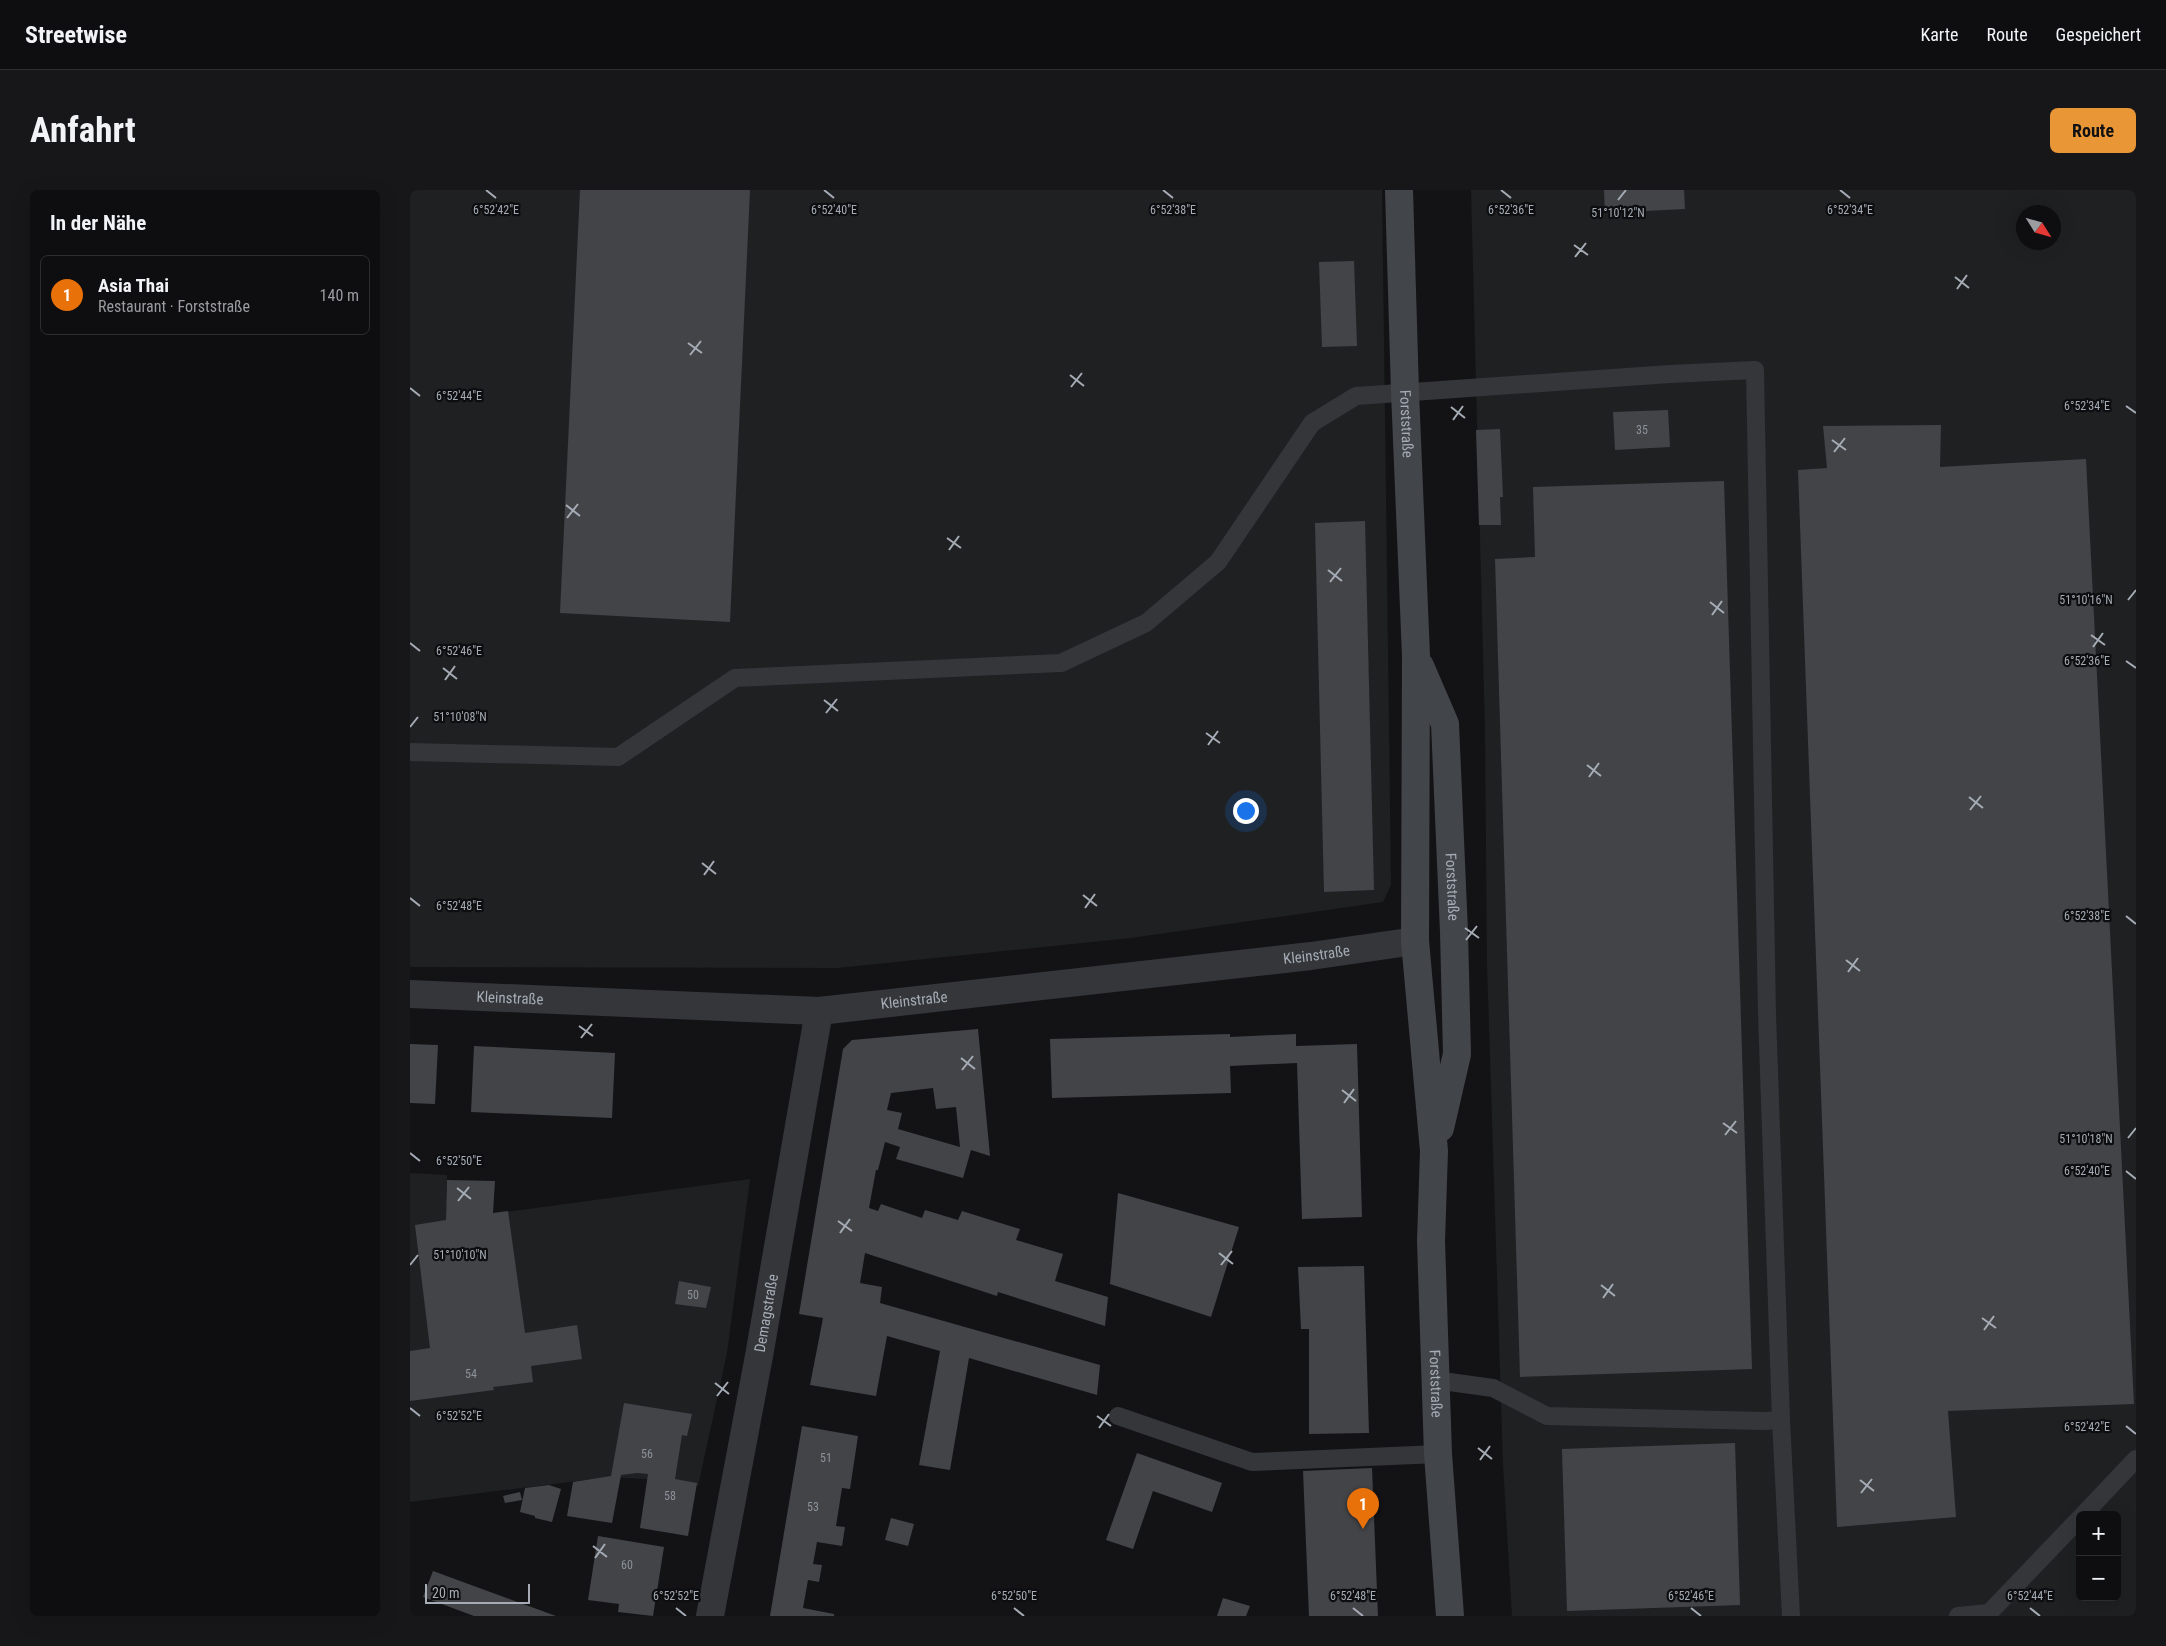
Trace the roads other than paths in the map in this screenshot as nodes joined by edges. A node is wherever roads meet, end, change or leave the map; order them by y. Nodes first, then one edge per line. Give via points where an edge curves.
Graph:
1 (1399, 190) edge
2 (1404, 392) junction
3 (1416, 656) junction
4 (410, 752) edge
5 (1415, 941) junction
6 (410, 994) edge
7 (819, 1011) junction
8 (1434, 1151) junction
9 (1435, 1380) junction
10 (1118, 1416) dead end
11 (1781, 1420) junction
12 (1438, 1454) junction
13 (2136, 1458) edge
14 (2087, 1511) edge
15 (2076, 1522) edge
16 (710, 1616) edge
17 (1450, 1616) edge
18 (1791, 1616) edge
19 (1958, 1616) edge

1 - 2 main road, Forststraße
2 - 3 main road, Forststraße
2 - 4 lane via 1356,396 1312,423 1218,562 1146,623 1061,663 735,678 618,757
2 - 11 lane via 1755,370 1767,1004
3 - 5 main road, Forststraße
3 - 8 main road, Forststraße via 1445,724 1454,932 1457,1054
5 - 7 street, Kleinstraße via 1311,956
5 - 8 main road, Forststraße
6 - 7 street, Kleinstraße
7 - 16 street, Demagstraße
8 - 9 main road, Forststraße via 1431,1241
9 - 11 lane via 1493,1388 1547,1416
9 - 12 main road, Forststraße
10 - 12 lane via 1252,1462
11 - 18 lane
12 - 17 main road, Forststraße
13 - 14 lane
15 - 19 lane via 1989,1613

